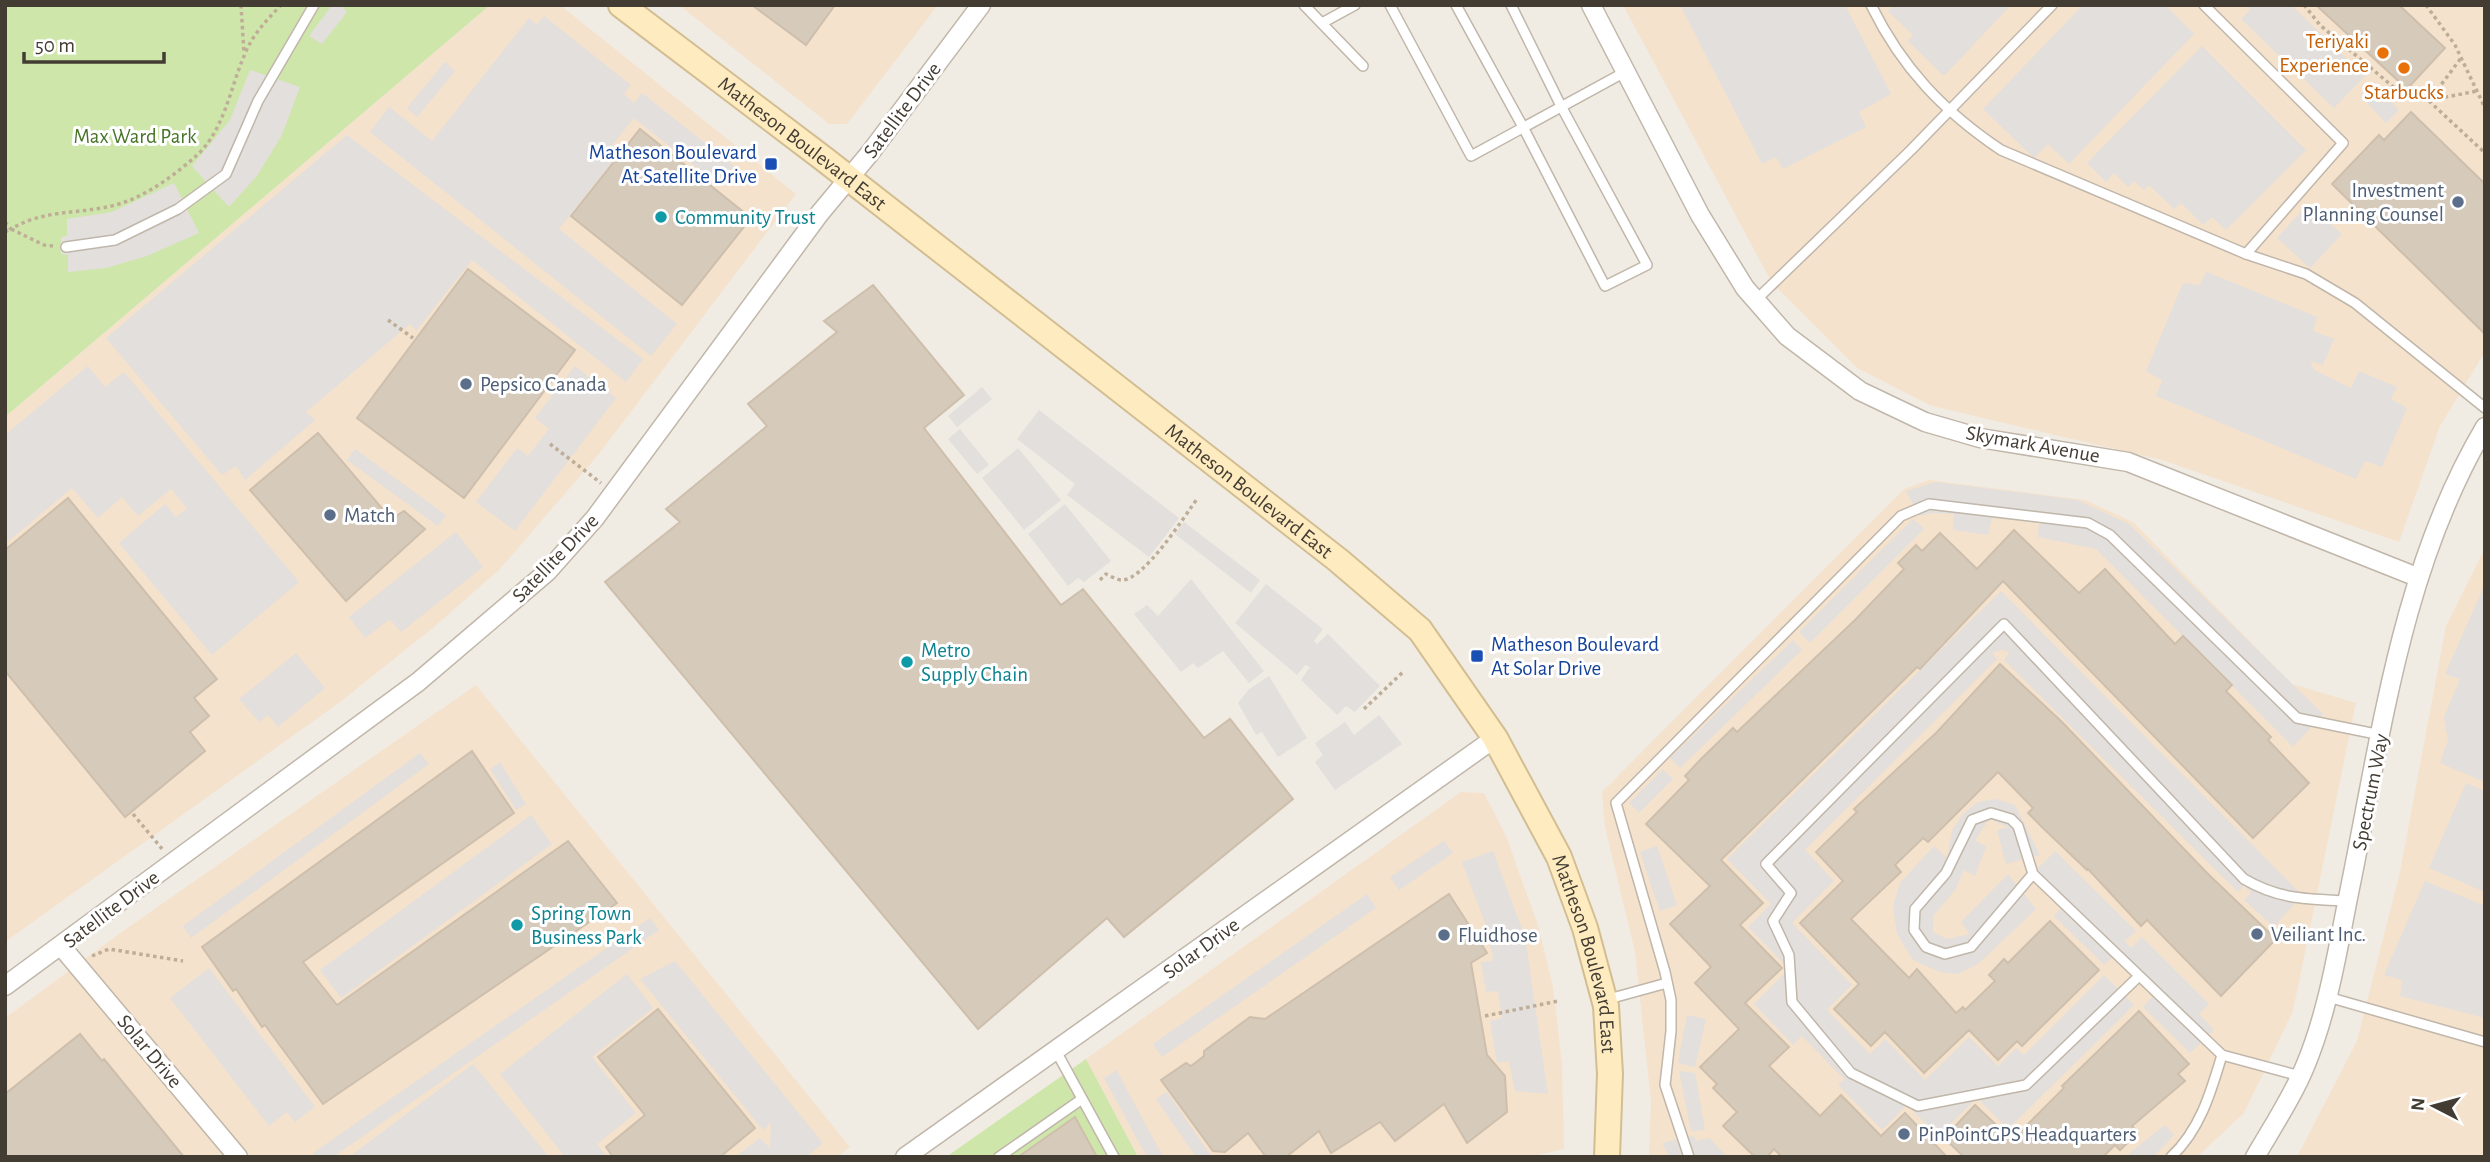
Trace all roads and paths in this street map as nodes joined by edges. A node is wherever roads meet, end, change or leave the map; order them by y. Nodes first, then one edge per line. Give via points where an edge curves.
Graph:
1 (241, 5) edge
2 (281, 5) edge
3 (314, 5) edge
4 (621, 5) edge
5 (981, 5) edge
6 (1304, 5) edge
7 (1355, 5) edge
8 (1390, 5) edge
9 (1456, 5) edge
10 (1511, 5) edge
11 (1591, 5) edge
12 (1871, 5) edge
13 (2052, 5) edge
14 (2204, 5) edge
15 (2426, 5) edge
16 (2306, 6) edge
17 (1322, 23) junction
18 (244, 55) junction
19 (2461, 58) junction
20 (1363, 66) dead end
21 (1625, 72) junction
22 (2477, 91) junction
23 (2429, 101) junction
24 (1561, 107) junction
25 (2485, 108) edge
26 (1948, 109) junction
27 (1523, 127) junction
28 (2485, 153) edge
29 (848, 180) junction
30 (5, 222) edge
31 (11, 229) junction
32 (5, 232) edge
33 (66, 247) joint
34 (2246, 254) junction
35 (1755, 300) junction
36 (388, 320) dead end
37 (413, 338) dead end
38 (2485, 408) edge
39 (2483, 433) edge
40 (550, 444) dead end
41 (614, 492) junction
42 (1197, 499) dead end
43 (2417, 577) junction
44 (1100, 580) dead end
45 (1403, 672) dead end
46 (1364, 709) dead end
47 (2381, 735) junction
48 (1495, 738) junction
49 (134, 814) dead end
50 (173, 863) junction
51 (2033, 874) junction
52 (2348, 901) junction
53 (61, 946) junction
54 (183, 961) dead end
55 (76, 963) junction
56 (2138, 977) junction
57 (1667, 983) junction
58 (5, 986) edge
59 (2328, 997) junction
60 (1604, 1000) junction
61 (1558, 1001) dead end
62 (1485, 1016) dead end
63 (2485, 1042) edge
64 (1056, 1051) junction
65 (2222, 1055) junction
66 (2300, 1076) junction
67 (1082, 1099) junction
68 (239, 1157) edge
69 (905, 1157) edge
70 (999, 1157) edge
71 (1114, 1157) edge
72 (1606, 1157) edge
73 (1689, 1157) edge
74 (2171, 1157) edge
75 (2255, 1157) edge

1 - 18 path
2 - 18 path via 259,27
3 - 33 lane via 258,101 226,174 178,209 116,240
4 - 29 street, Matheson Boulevard East
5 - 29 street, Satellite Drive
6 - 17 lane
7 - 17 lane
8 - 27 lane via 1471,156
9 - 27 lane
10 - 24 lane
11 - 21 street, Skymark Avenue
12 - 26 lane via 1918,81
13 - 26 lane
14 - 34 lane via 2343,143
15 - 19 path
16 - 23 path via 2320,25 2404,96
17 - 20 lane
18 - 31 path via 227,107 198,155 157,186 120,204 41,215
19 - 22 path
19 - 23 path
21 - 24 lane
21 - 35 street, Skymark Avenue via 1700,215
22 - 23 path
22 - 25 path
23 - 28 path
24 - 27 lane
24 - 27 lane via 1647,265 1605,286
26 - 34 lane via 2001,150
26 - 35 lane
29 - 41 street, Satellite Drive
29 - 48 street, Matheson Boulevard East via 1338,560 1420,630
30 - 31 path
31 - 32 path
31 - 33 path via 44,245
34 - 38 lane via 2298,270 2355,303
35 - 43 street, Skymark Avenue via 1787,336 1860,391 1925,422 1980,438 2128,462
36 - 37 path
39 - 43 street, Spectrum Way
40 - 41 path
41 - 50 street, Satellite Drive via 547,572 488,625
42 - 44 path via 1133,577 1122,580 1106,574
43 - 47 street, Spectrum Way
45 - 46 path
47 - 52 street, Spectrum Way
47 - 57 lane via 2297,718 2110,535 2088,523 1945,505 1914,508 1616,803
48 - 60 street, Matheson Boulevard East via 1559,858 1585,928
48 - 64 street, Solar Drive
49 - 50 path
50 - 53 street, Satellite Drive
51 - 51 lane via 2018,826 2001,814 1972,820 1946,873 1914,909 1919,940 1935,953 1971,947
51 - 56 lane
52 - 56 lane via 2292,898 2267,892 2244,879 2004,624 1766,864 1791,893 1773,921 1789,955 1792,1002 1851,1073 1918,1106 2026,1085
52 - 59 street, Spectrum Way
53 - 55 street, Solar Drive
53 - 58 street, Satellite Drive
54 - 55 path via 108,949
55 - 68 street, Solar Drive
56 - 65 lane
57 - 60 lane
57 - 73 lane via 1671,1031 1665,1085
59 - 63 lane
59 - 66 street, Spectrum Way
60 - 72 street, Matheson Boulevard East via 1610,1074
61 - 62 path
64 - 67 lane
64 - 69 street, Solar Drive
65 - 66 lane
65 - 74 lane via 2204,1110
66 - 75 street, Spectrum Way
67 - 70 lane
67 - 71 lane

